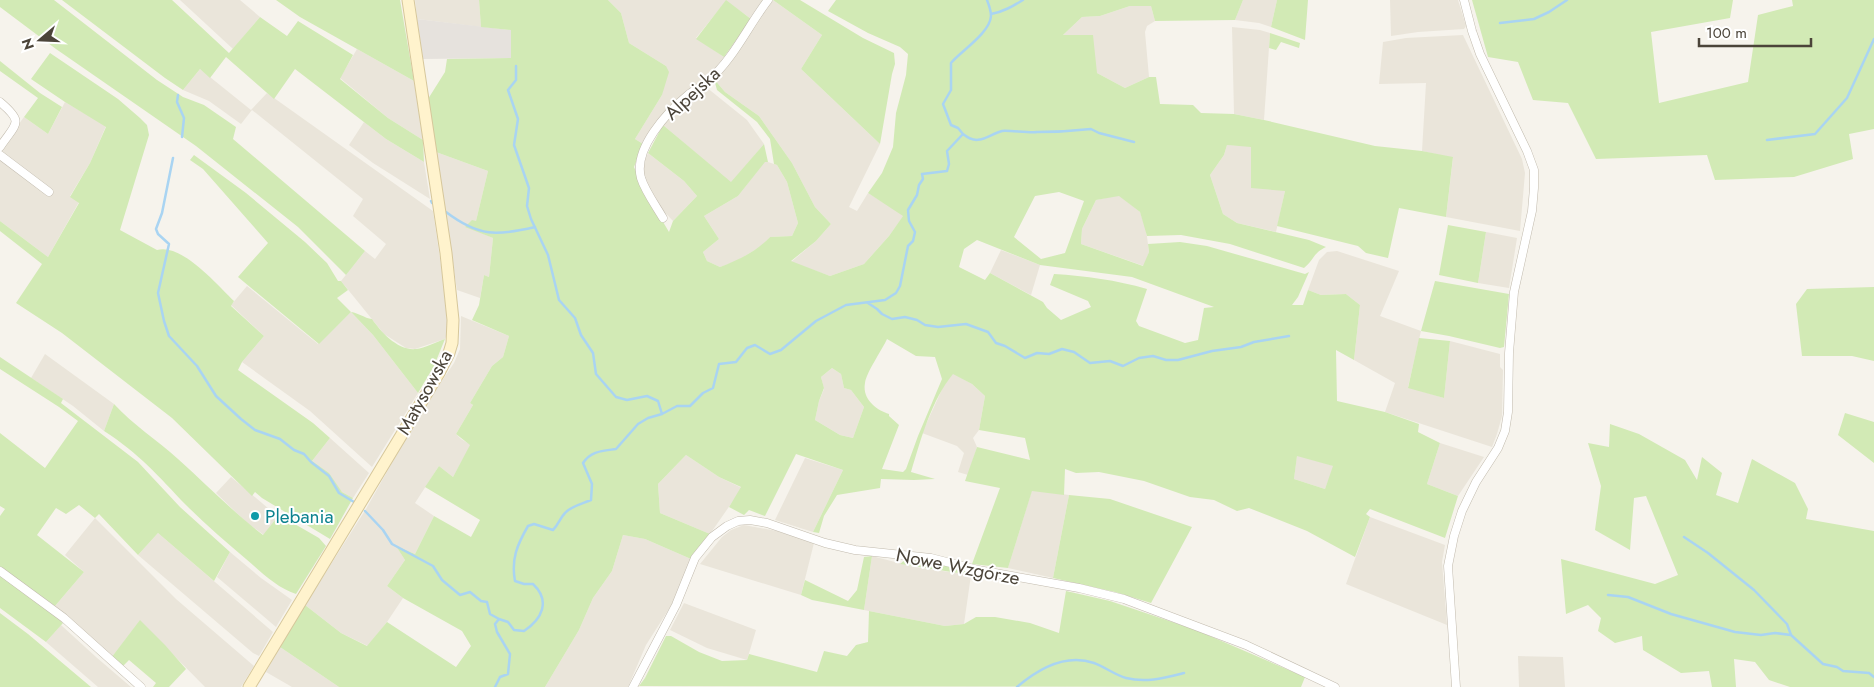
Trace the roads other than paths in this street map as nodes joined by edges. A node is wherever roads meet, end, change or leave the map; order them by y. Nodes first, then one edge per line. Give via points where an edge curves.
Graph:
1 (408, 0) edge
2 (768, 0) edge
3 (1464, 0) edge
4 (0, 102) edge
5 (0, 147) edge
6 (0, 155) edge
7 (49, 192) dead end
8 (663, 218) dead end
9 (0, 571) edge
10 (141, 687) edge
11 (249, 687) edge
12 (633, 687) edge
13 (1335, 687) edge
14 (1456, 687) edge

1 - 11 street, Matysowska via 446,253 453,320 452,343 439,373
2 - 8 street, Alpejska via 709,80 671,110 647,142 640,168 641,179
3 - 14 street via 1480,54 1527,151 1534,170 1534,188 1514,292 1505,432 1462,511 1448,566
4 - 5 street via 13,113 16,122
6 - 7 street
9 - 10 street via 64,618
12 - 13 street, Nowe Wzgórze via 676,605 695,558 712,537 727,526 750,520 855,550 931,558 1124,599 1246,645

